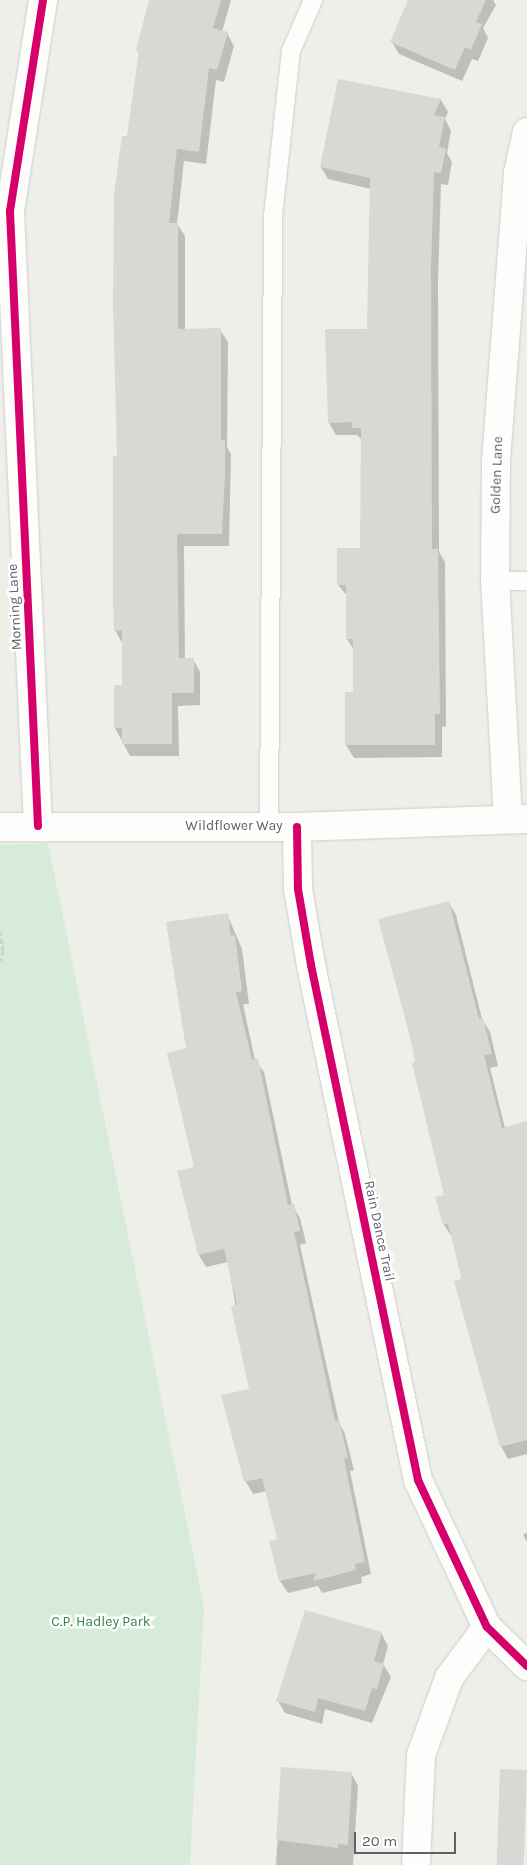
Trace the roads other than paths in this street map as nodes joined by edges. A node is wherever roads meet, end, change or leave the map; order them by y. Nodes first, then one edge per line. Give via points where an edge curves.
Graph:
1 (43, 0) edge
2 (313, 0) edge
3 (527, 132) edge
4 (517, 333) edge
5 (495, 581) junction
6 (527, 581) edge
7 (518, 819) edge
8 (38, 826) junction
9 (269, 826) junction
10 (0, 827) edge
11 (297, 827) junction
12 (487, 1627) junction
13 (527, 1666) edge
14 (416, 1865) edge

1 - 8 street, Morning Lane via 10,211
2 - 9 lane via 291,51 273,216
3 - 4 street, Golden Lane via 518,173
4 - 5 street, Golden Lane via 496,460
5 - 6 lane
5 - 7 street, Golden Lane
7 - 11 street, Wildflower Way
8 - 9 street, Wildflower Way
8 - 10 street, Wildflower Way
9 - 11 street, Wildflower Way
11 - 12 street, Rain Dance Trail via 298,889 311,965 418,1480
12 - 13 street
12 - 14 street via 449,1678 421,1755

